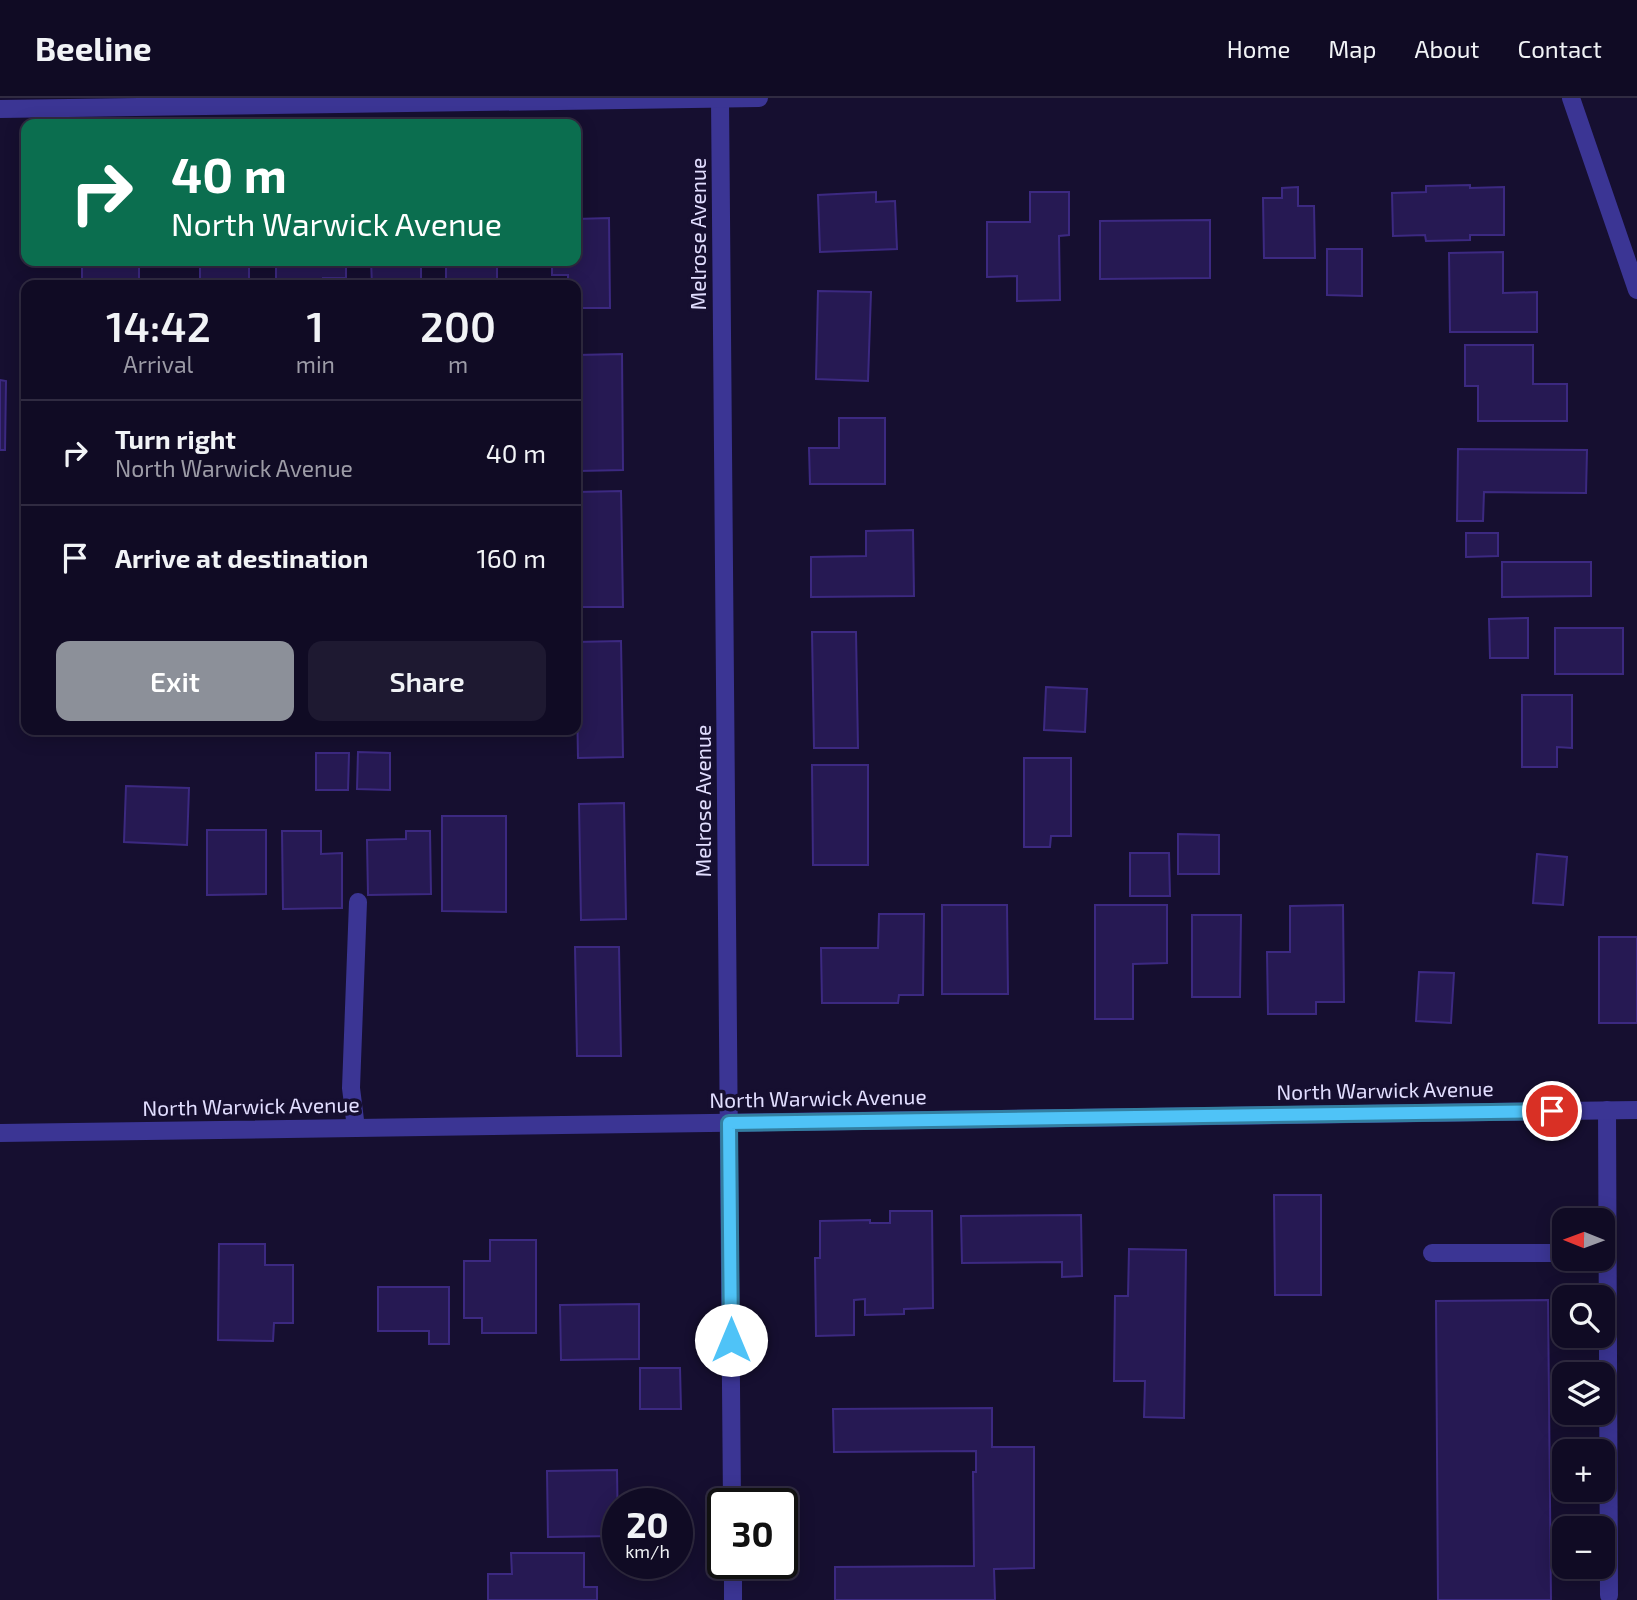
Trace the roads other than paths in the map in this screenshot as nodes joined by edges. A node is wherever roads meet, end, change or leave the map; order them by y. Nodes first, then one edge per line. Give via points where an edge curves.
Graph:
1 (759, 98) edge
2 (1571, 98) edge
3 (720, 99) edge
4 (0, 109) edge
5 (1637, 290) edge
6 (358, 902) dead end
7 (1607, 1110) junction
8 (1637, 1110) edge
9 (729, 1123) junction
10 (356, 1128) junction
11 (0, 1133) edge
12 (1606, 1208) edge
13 (1432, 1253) dead end
14 (1552, 1253) edge
15 (1605, 1271) edge
16 (732, 1488) edge
17 (733, 1579) edge
18 (1609, 1595) dead end
19 (733, 1600) edge

1 - 3 street
2 - 5 street
3 - 4 street
3 - 9 street, Melrose Avenue
6 - 10 street via 351,1088
7 - 8 street, North Warwick Avenue
7 - 9 street, North Warwick Avenue
7 - 12 street
9 - 10 street, North Warwick Avenue
9 - 16 street, Melrose Avenue
10 - 11 street, North Warwick Avenue
13 - 14 street
15 - 18 street
17 - 19 street

